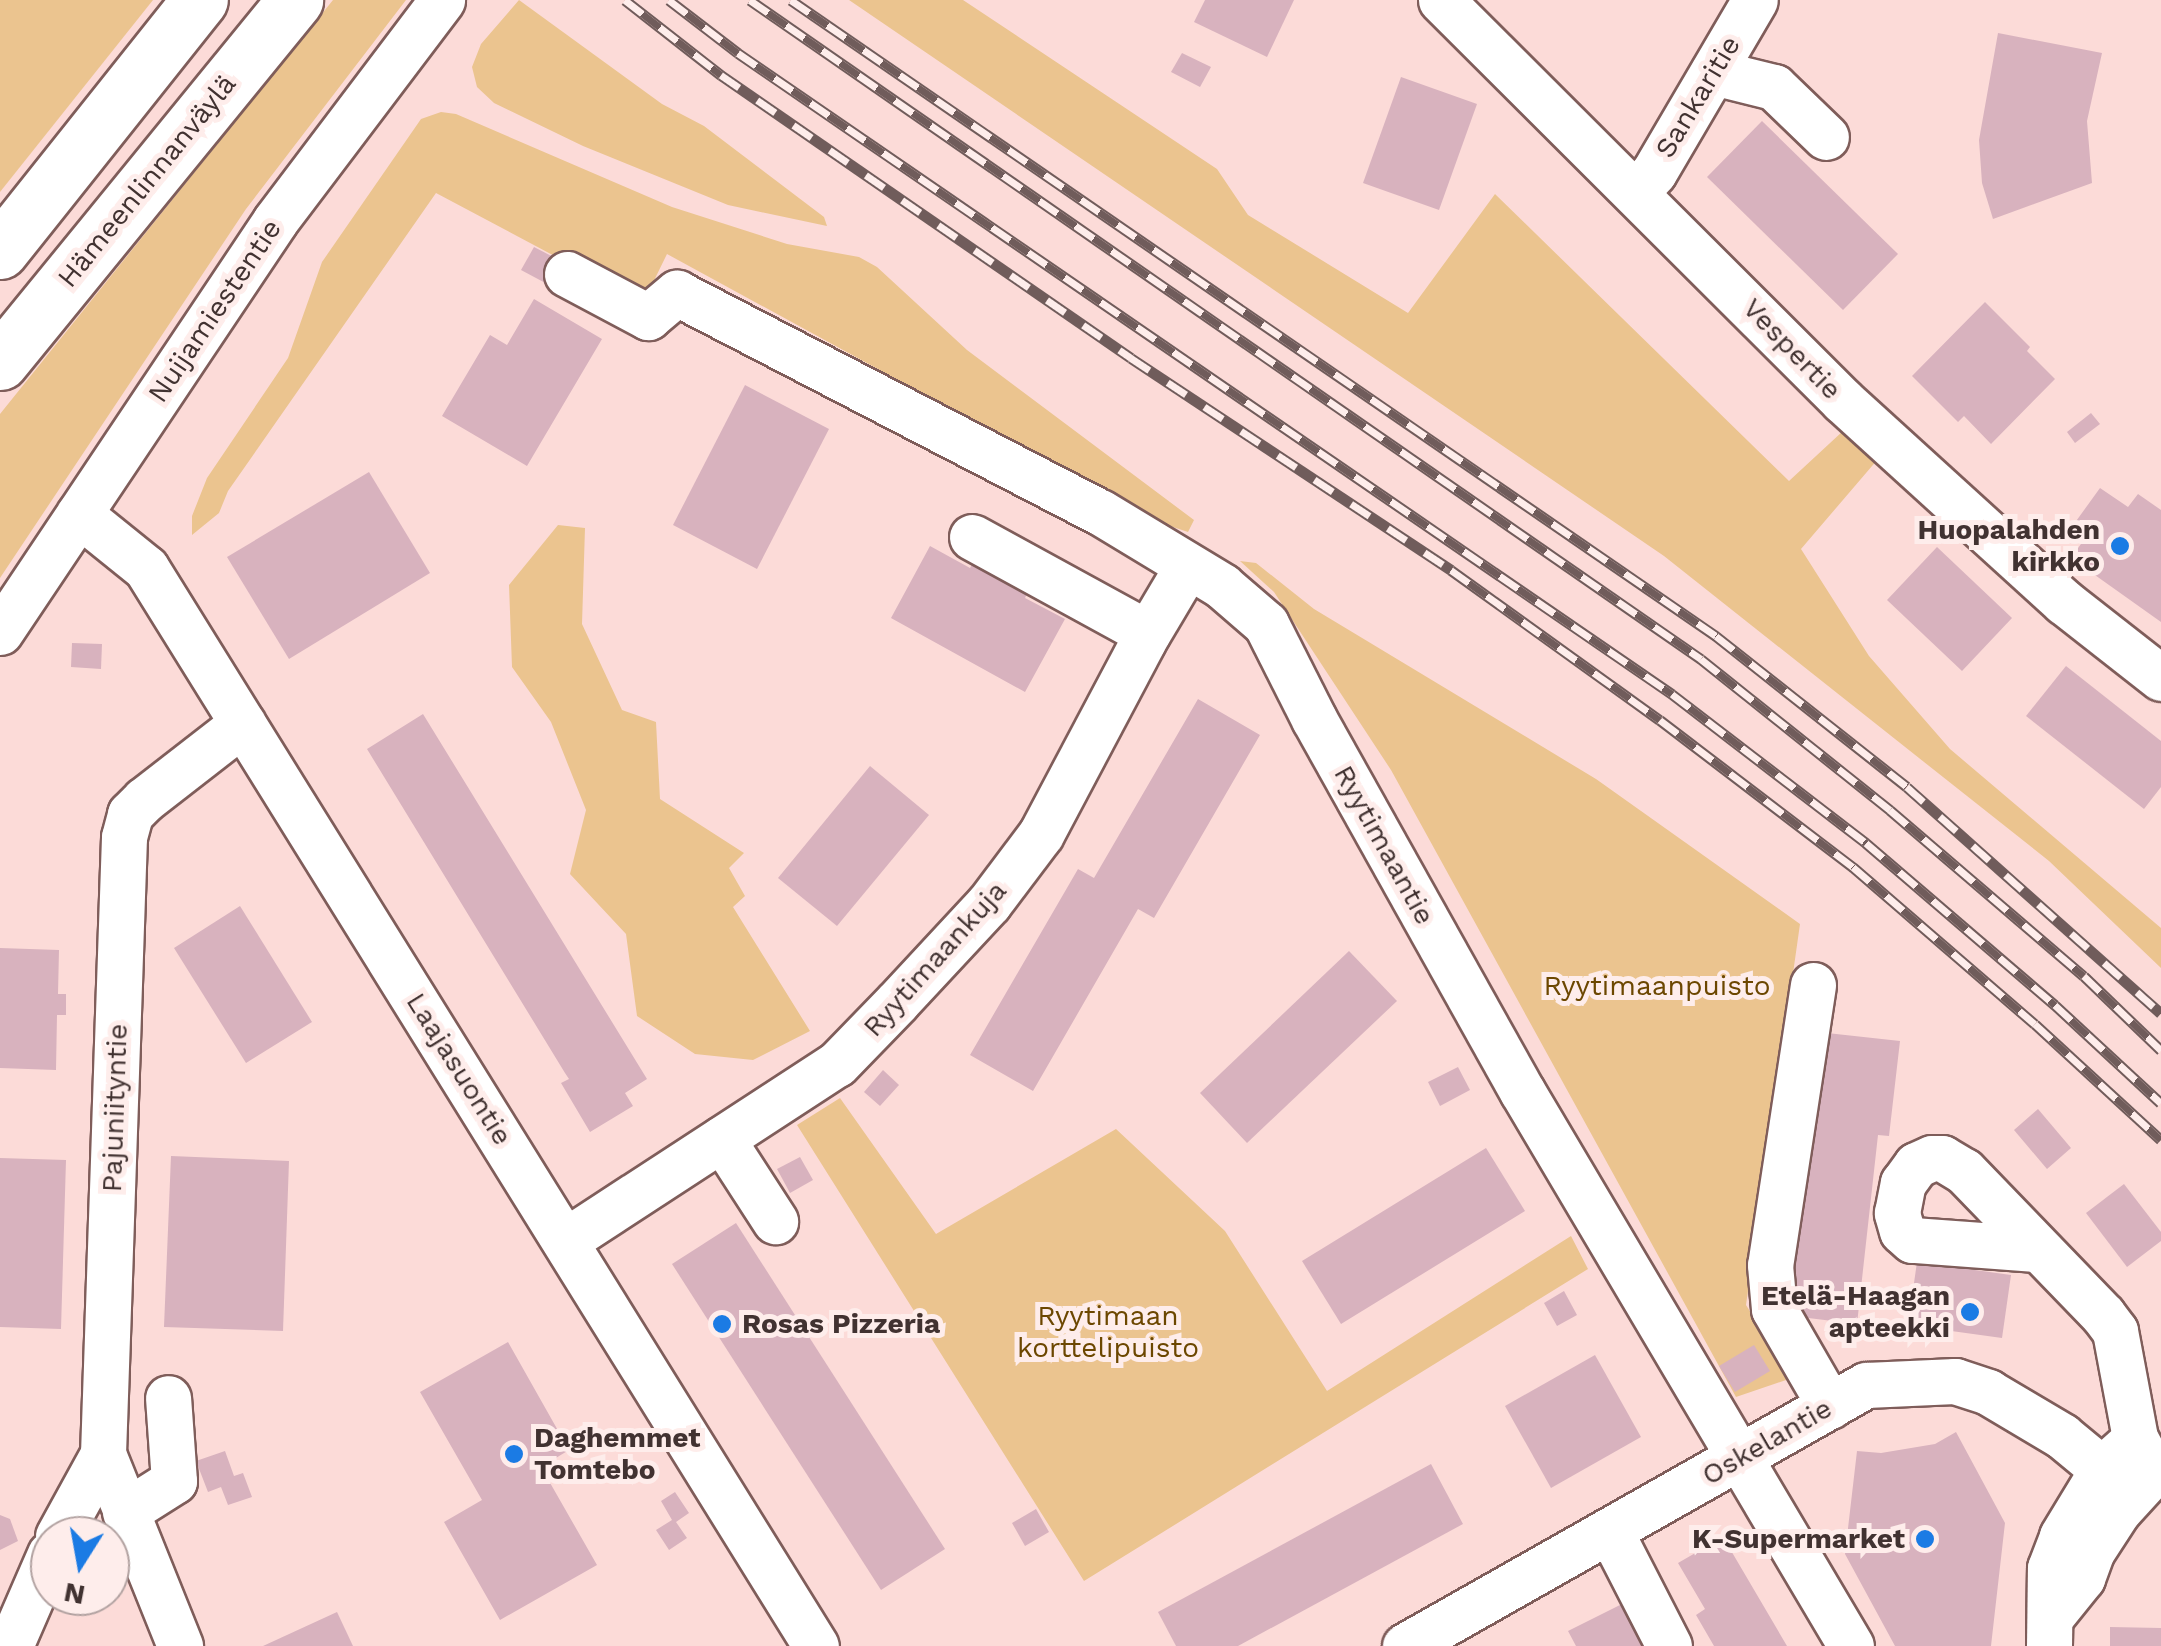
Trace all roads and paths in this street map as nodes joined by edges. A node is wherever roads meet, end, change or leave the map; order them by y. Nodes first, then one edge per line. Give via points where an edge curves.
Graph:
1 (200, 0) edge
2 (295, 0) edge
3 (442, 0) edge
4 (1442, 0) edge
5 (1755, 0) edge
6 (1713, 72) junction
7 (1826, 137) dead end
8 (1637, 191) junction
9 (0, 251) edge
10 (567, 274) dead end
11 (0, 362) edge
12 (78, 514) junction
13 (972, 537) dead end
14 (1187, 567) junction
15 (0, 632) edge
16 (1148, 633) junction
17 (2161, 678) edge
18 (244, 723) junction
19 (1813, 985) dead end
20 (722, 1139) junction
21 (775, 1221) dead end
22 (566, 1241) junction
23 (2036, 1249) dead end
24 (168, 1398) dead end
25 (1830, 1406) junction
26 (103, 1454) junction
27 (1742, 1457) junction
28 (2141, 1459) edge
29 (125, 1512) junction
30 (69, 1516) edge
31 (1610, 1531) junction
32 (30, 1600) edge
33 (2051, 1631) edge
34 (10, 1646) edge
35 (180, 1646) edge
36 (816, 1646) edge
37 (1404, 1646) edge
38 (1668, 1646) edge
39 (1851, 1646) edge

1 - 9 highway
2 - 11 highway, Hämeenlinnanväylä
3 - 12 street, Nuijamiestentie via 275,222
4 - 8 street, Vespertie
5 - 6 street, Sankaritie
6 - 7 street via 1774,87
6 - 8 street, Sankaritie
8 - 17 street, Vespertie via 1844,401 2064,602
10 - 14 street, Ryytimaantie via 648,317 677,293 1100,512
12 - 15 street, Nuijamiestentie
12 - 18 street, Laajasuontie via 146,568
13 - 16 street
14 - 16 street, Ryytimaankuja
14 - 27 street, Ryytimaantie via 1222,586 1266,624 1513,1075
16 - 20 street, Ryytimaankuja via 1041,834 989,903 837,1064
18 - 22 street, Laajasuontie
18 - 26 street, Pajuniityntie via 144,800 130,814 124,837
19 - 25 street via 1770,1266 1774,1309
20 - 21 street
20 - 22 street, Ryytimaankuja
22 - 36 street, Laajasuontie
23 - 28 street via 2114,1331
24 - 29 street via 174,1481
25 - 27 street, Oskelantie
25 - 28 street, Oskelantie via 1866,1384 1955,1381
26 - 29 street
26 - 30 street, Pajuniityntie
27 - 31 street, Oskelantie
27 - 39 street, Ryytimaantie
28 - 33 street
29 - 35 street
31 - 37 street, Oskelantie
31 - 38 street
32 - 34 street

